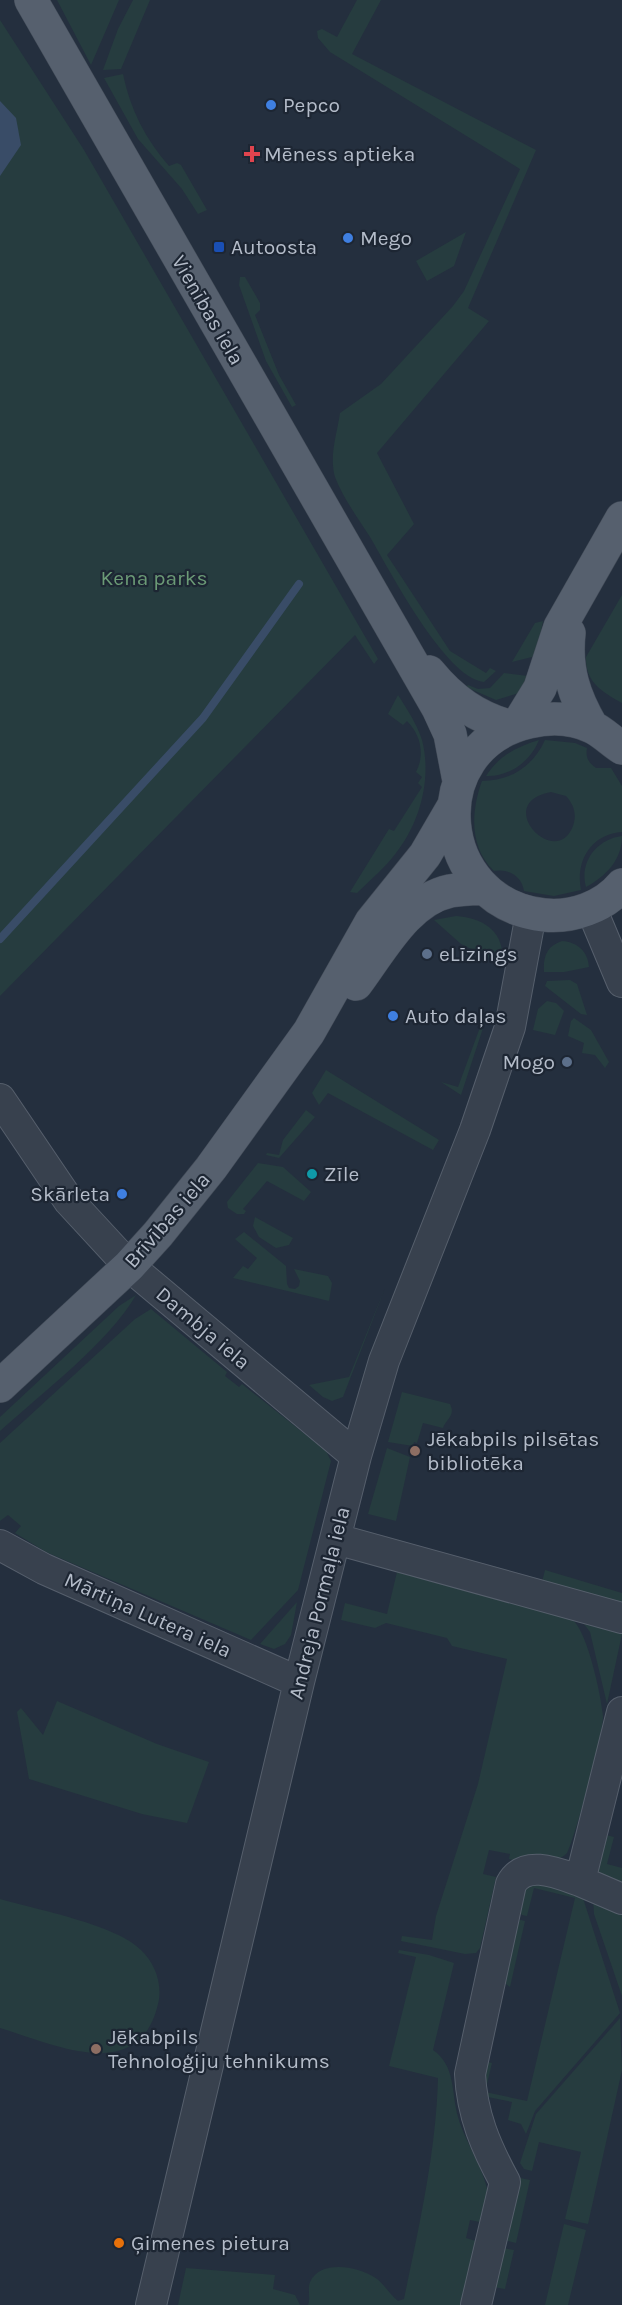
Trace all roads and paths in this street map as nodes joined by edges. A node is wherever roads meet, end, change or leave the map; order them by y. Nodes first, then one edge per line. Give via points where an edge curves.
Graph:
1 (31, 0) edge
2 (622, 518) edge
3 (576, 599) junction
4 (387, 620) junction
5 (515, 725) junction
6 (592, 727) junction
7 (622, 748) edge
8 (456, 794) junction
9 (622, 885) edge
10 (483, 888) junction
11 (591, 908) junction
12 (531, 914) junction
13 (622, 982) edge
14 (309, 1032) junction
15 (0, 1099) edge
16 (129, 1266) junction
17 (0, 1386) edge
18 (356, 1456) junction
19 (336, 1539) junction
20 (0, 1545) edge
21 (622, 1618) edge
22 (298, 1682) junction
23 (622, 1712) edge
24 (580, 1881) junction
25 (622, 1899) edge
26 (151, 2305) edge
27 (476, 2305) edge

1 - 4 main road, Vienības iela
2 - 3 main road
3 - 5 main road via 556,638 540,688
3 - 6 main road via 569,629 568,670
4 - 5 main road via 453,699 478,714
4 - 8 main road via 446,725
5 - 6 main road via 551,719
5 - 8 main road via 480,748 468,764
6 - 7 main road
8 - 10 main road via 454,829 459,851
8 - 14 main road via 425,855 371,922
9 - 11 main road
10 - 12 main road via 506,904
10 - 14 main road via 449,891 416,909 336,1011
11 - 12 main road via 561,915
11 - 13 street
12 - 18 street, Andreja Pormaļa iela via 510,1027 475,1130 384,1361
14 - 16 main road, Brīvības iela via 212,1168
15 - 16 street, Dambja iela via 69,1201
16 - 17 main road, Brīvības iela
16 - 18 street, Dambja iela
18 - 19 street, Andreja Pormaļa iela
19 - 21 street
19 - 22 street, Andreja Pormaļa iela
20 - 22 street, Mārtiņa Lutera iela via 44,1569
22 - 26 street, Andreja Pormaļa iela
23 - 24 street
24 - 25 street
24 - 27 street via 557,1872 535,1870 519,1874 511,1884 470,2074 479,2131 505,2182

